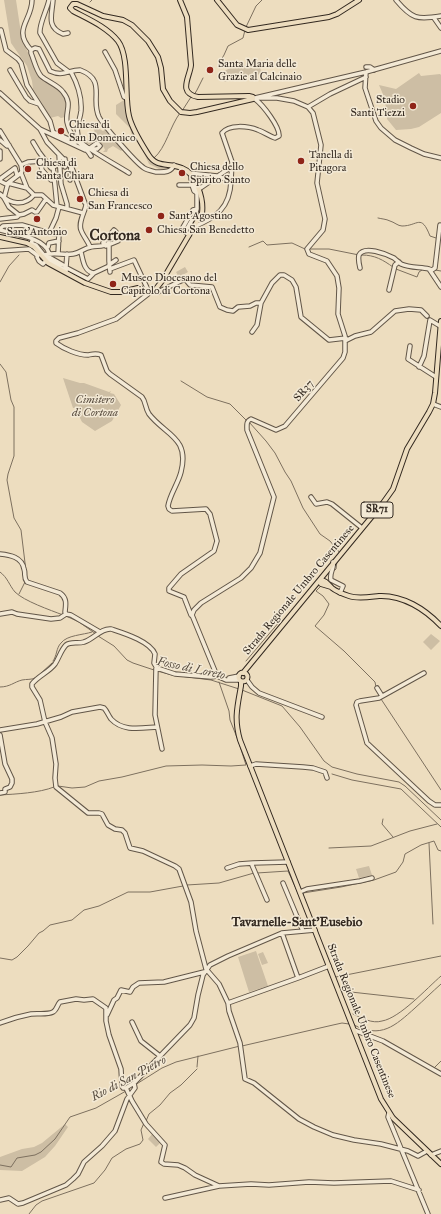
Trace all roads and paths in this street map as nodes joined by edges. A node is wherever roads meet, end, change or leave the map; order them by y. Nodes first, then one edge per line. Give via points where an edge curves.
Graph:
1 (32, 0) edge
2 (49, 0) edge
3 (53, 0) edge
4 (180, 0) edge
5 (217, 0) edge
6 (359, 0) edge
7 (396, 0) edge
8 (441, 16) edge
9 (434, 18) junction
10 (441, 28) edge
11 (1, 30) edge
12 (68, 33) dead end
13 (31, 50) junction
14 (441, 51) edge
15 (105, 52) dead end
16 (366, 67) dead end
17 (10, 70) dead end
18 (374, 70) junction
19 (70, 72) junction
20 (366, 72) junction
21 (366, 77) junction
22 (0, 92) edge
23 (126, 98) junction
24 (254, 98) junction
25 (40, 104) junction
26 (308, 107) junction
27 (40, 129) junction
28 (0, 131) edge
29 (0, 140) edge
30 (33, 142) dead end
31 (77, 142) junction
32 (9, 145) junction
33 (89, 149) junction
34 (0, 151) edge
35 (59, 154) junction
36 (441, 158) edge
37 (0, 159) edge
38 (65, 159) junction
39 (45, 160) junction
40 (40, 161) junction
41 (60, 164) junction
42 (21, 165) junction
43 (53, 166) junction
44 (71, 166) junction
45 (174, 166) junction
46 (232, 166) junction
47 (65, 167) dead end
48 (129, 173) dead end
49 (19, 174) junction
50 (190, 174) junction
51 (219, 176) junction
52 (0, 180) edge
53 (54, 180) junction
54 (70, 180) dead end
55 (231, 181) junction
56 (8, 183) junction
57 (180, 184) dead end
58 (27, 188) junction
59 (198, 191) junction
60 (0, 194) edge
61 (34, 195) junction
62 (4, 198) junction
63 (46, 199) junction
64 (58, 207) junction
65 (67, 208) junction
66 (83, 213) junction
67 (19, 215) junction
68 (0, 219) edge
69 (440, 225) dead end
70 (193, 227) junction
71 (0, 230) edge
72 (49, 233) junction
73 (187, 234) junction
74 (0, 237) edge
75 (33, 239) junction
76 (59, 241) junction
77 (90, 247) junction
78 (46, 248) junction
79 (0, 252) edge
80 (81, 252) junction
81 (58, 254) junction
82 (67, 254) junction
83 (45, 256) junction
84 (116, 260) dead end
85 (399, 262) junction
86 (65, 266) junction
87 (110, 268) junction
88 (360, 268) dead end
89 (429, 269) junction
90 (94, 273) junction
91 (88, 279) junction
92 (441, 287) edge
93 (155, 290) junction
94 (389, 290) dead end
95 (149, 292) junction
96 (261, 303) junction
97 (427, 316) dead end
98 (441, 321) edge
99 (439, 326) junction
100 (252, 332) dead end
101 (345, 340) junction
102 (410, 346) dead end
103 (419, 367) junction
104 (436, 377) junction
105 (432, 404) junction
106 (441, 407) edge
107 (311, 497) dead end
108 (362, 528) junction
109 (0, 554) edge
110 (333, 562) junction
111 (328, 569) junction
112 (320, 580) junction
113 (328, 586) junction
114 (312, 589) junction
115 (340, 593) junction
116 (0, 614) edge
117 (66, 614) junction
118 (192, 616) junction
119 (441, 626) edge
120 (98, 634) junction
121 (156, 670) junction
122 (424, 673) dead end
123 (218, 677) junction
124 (242, 681) junction
125 (377, 688) dead end
126 (382, 696) junction
127 (322, 717) dead end
128 (45, 722) junction
129 (158, 727) junction
130 (0, 730) edge
131 (0, 735) edge
132 (162, 750) dead end
133 (250, 766) junction
134 (327, 778) dead end
135 (0, 793) edge
136 (441, 805) edge
137 (288, 862) junction
138 (253, 863) junction
139 (227, 868) dead end
140 (372, 878) dead end
141 (282, 883) dead end
142 (300, 892) junction
143 (267, 900) dead end
144 (314, 930) junction
145 (303, 931) junction
146 (282, 933) junction
147 (329, 966) junction
148 (205, 971) junction
149 (298, 978) junction
150 (228, 1003) junction
151 (106, 1016) junction
152 (132, 1022) dead end
153 (0, 1023) edge
154 (354, 1030) junction
155 (160, 1056) junction
156 (441, 1074) edge
157 (134, 1083) junction
158 (126, 1088) junction
159 (129, 1096) junction
160 (388, 1112) junction
161 (402, 1150) junction
162 (427, 1151) junction
163 (441, 1151) edge
164 (431, 1155) junction
165 (441, 1164) edge
166 (219, 1186) junction
167 (418, 1190) junction
168 (165, 1198) dead end
169 (0, 1200) edge
170 (428, 1214) edge

1 - 13 street via 22,31 23,39
2 - 19 street via 40,33 57,63
3 - 12 street via 52,28 62,34
4 - 24 main road via 187,17 191,65 186,84 188,92 198,97
5 - 6 main road via 237,25 248,30 329,17
7 - 9 street via 407,12 418,18
8 - 9 street
9 - 10 street
11 - 25 street via 6,50 21,63 27,85
13 - 19 street via 39,49 50,71 57,74
13 - 31 street via 40,74 67,98 66,120 72,137
14 - 18 street
15 - 23 street
16 - 18 street
17 - 25 street via 26,97
18 - 20 street
19 - 33 street via 76,84 80,105 77,130 81,142
19 - 45 street via 80,70 93,80 97,88 99,117 144,168 156,172 172,170
20 - 21 street
20 - 24 street
21 - 26 street
21 - 36 street via 365,88 376,121 381,128 395,140 411,148
22 - 27 street
23 - 24 main road via 125,65 121,46 105,30 73,11 70,8 73,4 103,16 126,21 140,32 158,57 164,91 181,112 197,112
23 - 45 main road via 129,118 150,158 158,164
24 - 26 street via 285,100
24 - 46 street via 276,126 279,135 275,138 253,128 226,129 222,133
25 - 31 street via 55,134
26 - 101 street, SR37 via 313,114 321,145 317,183 325,219 323,230 307,250 309,254 327,262 337,276 338,314
27 - 33 street via 83,149 91,156
27 - 35 street via 47,142
28 - 32 street
29 - 32 street
30 - 39 street
31 - 33 street
32 - 42 street
33 - 48 street
34 - 37 street
35 - 38 street
35 - 41 street
38 - 44 street
38 - 47 street
39 - 40 street
39 - 43 street via 51,168
40 - 42 street
40 - 53 street via 42,170
41 - 43 street
41 - 65 street via 61,184
42 - 49 street via 22,171
43 - 53 street
44 - 54 street
44 - 66 street via 85,204
45 - 50 main road via 183,168
46 - 51 street
46 - 55 street
49 - 52 street via 15,168
49 - 56 street
49 - 58 street
50 - 51 street
50 - 59 main road
51 - 55 street
51 - 59 street
52 - 56 street
53 - 64 street
55 - 70 street via 228,197 221,212
56 - 58 street
56 - 62 street
57 - 59 street via 192,185 194,191
58 - 61 street
59 - 70 main road via 202,209
59 - 73 street via 197,210
60 - 62 street
61 - 62 street via 22,203
61 - 63 street via 40,194
62 - 67 street via 9,207
63 - 64 street
63 - 67 street via 39,210
64 - 65 street
64 - 72 street
65 - 66 street
66 - 77 street via 80,229
67 - 68 street
69 - 89 street via 435,268
70 - 73 main road
71 - 72 street via 3,226 22,225
71 - 75 street
72 - 76 street via 59,234
73 - 93 main road
74 - 83 main road via 27,244
75 - 78 street
75 - 83 street via 32,243
76 - 78 street via 48,242
76 - 81 street
77 - 80 street
77 - 87 street via 108,245
78 - 83 street
79 - 83 street via 29,248
80 - 82 street
80 - 90 street via 86,268
81 - 82 street
81 - 83 street
82 - 86 street
83 - 86 street
83 - 91 street via 81,280 87,282
83 - 95 main road via 85,283 111,292 138,288
84 - 87 street
85 - 88 street via 368,250 359,256
85 - 89 street via 411,267
85 - 94 street via 395,265
86 - 91 street
87 - 90 street
87 - 95 street via 134,260
89 - 92 street
90 - 91 street
93 - 95 main road
93 - 96 street via 158,292 185,278 190,285 212,287 220,307 227,310 233,311 238,306
95 - 118 street via 116,319 78,334 59,338 56,343 79,353 101,355 107,371 142,396 149,414 180,443 182,470 168,506 172,511 206,509 210,514 217,541 214,551 181,574 169,588 169,591 184,597
96 - 100 street via 257,325
96 - 101 street via 272,283 280,275 284,275 292,280 296,287 301,317 329,340
97 - 101 street via 421,310 400,309 371,332
98 - 99 main road, Strada Regionale Umbro Casentinese / SR71
99 - 103 street via 430,320 424,356
99 - 104 main road, Strada Regionale Umbro Casentinese / SR71
101 - 118 street, SR37 via 343,358 285,426 276,430 255,420 248,420 247,430 274,497 260,553 241,578 201,603
102 - 103 street via 408,359
103 - 104 street
104 - 105 main road, Strada Regionale Umbro Casentinese / SR71
105 - 106 street
105 - 108 main road, Strada Regionale Umbro Casentinese / SR71 via 407,449 393,489
107 - 108 street via 316,504 332,504
108 - 110 main road, Strada Regionale Umbro Casentinese / SR71
109 - 117 street via 19,560 27,582 63,595 66,601
110 - 111 main road, Strada Regionale Umbro Casentinese / SR71
110 - 115 street via 330,578 343,586
111 - 112 main road, Strada Regionale Umbro Casentinese / SR71
111 - 113 main road
112 - 113 main road via 321,584
112 - 114 main road, Strada Regionale Umbro Casentinese / SR71
113 - 114 main road
113 - 115 main road
114 - 124 main road, Strada Regionale Umbro Casentinese / SR71 via 247,668
115 - 119 main road via 355,597 381,596 403,599
116 - 117 street via 12,612 51,619
117 - 120 street
118 - 123 street
120 - 121 street via 108,628 133,637 150,647 155,654
120 - 128 street via 83,642 65,646 56,663 34,682 32,687 40,700
121 - 123 street
121 - 129 street via 155,715
122 - 126 street
123 - 124 street
124 - 127 street via 259,693
124 - 133 main road, Strada Regionale Umbro Casentinese / SR71 via 236,722
125 - 126 street
126 - 136 street via 357,702 356,705 367,743 428,801
128 - 129 street via 72,712 100,707 122,727
128 - 130 street
128 - 148 street via 52,738 57,789 88,813 99,812 108,825 122,830 130,848 143,851 179,869 192,906
129 - 132 street
131 - 135 street via 4,764 12,779 10,787
133 - 134 street via 256,764 313,768 325,772
133 - 137 main road, Strada Regionale Umbro Casentinese / SR71
137 - 138 street
137 - 142 main road, Strada Regionale Umbro Casentinese / SR71
138 - 139 street
138 - 143 street
140 - 142 street
141 - 145 street
142 - 144 main road, Strada Regionale Umbro Casentinese / SR71
144 - 145 street
144 - 147 main road, Strada Regionale Umbro Casentinese / SR71
145 - 146 street
146 - 148 street via 218,960
146 - 149 street
147 - 149 street
147 - 154 main road, Strada Regionale Umbro Casentinese / SR71
148 - 150 street via 219,984
148 - 151 street via 164,982 139,983 130,992 121,990
148 - 155 street via 194,1018
149 - 150 street
150 - 161 street via 240,1043 245,1078 314,1127 333,1135
151 - 153 street via 106,1008 97,1001 76,999 58,1003 57,1009 53,1012 31,1014
151 - 158 street via 109,1035 121,1069 122,1086
152 - 155 street via 141,1041
154 - 156 street via 383,1041
154 - 160 main road, Strada Regionale Umbro Casentinese / SR71
155 - 157 street
157 - 158 street
157 - 159 street via 136,1088
158 - 159 street
159 - 166 street via 146,1124 165,1145 162,1162 164,1164 178,1165
159 - 169 street via 115,1131 84,1162 73,1180 23,1203 16,1203 9,1198
160 - 161 street
160 - 162 main road, Strada Regionale Umbro Casentinese / SR71
161 - 162 street via 418,1156
161 - 167 street
162 - 164 main road, Strada Regionale Umbro Casentinese / SR71
163 - 164 street
164 - 165 main road, Strada Regionale Umbro Casentinese / SR71
166 - 167 street via 391,1181
166 - 168 street
167 - 170 street

